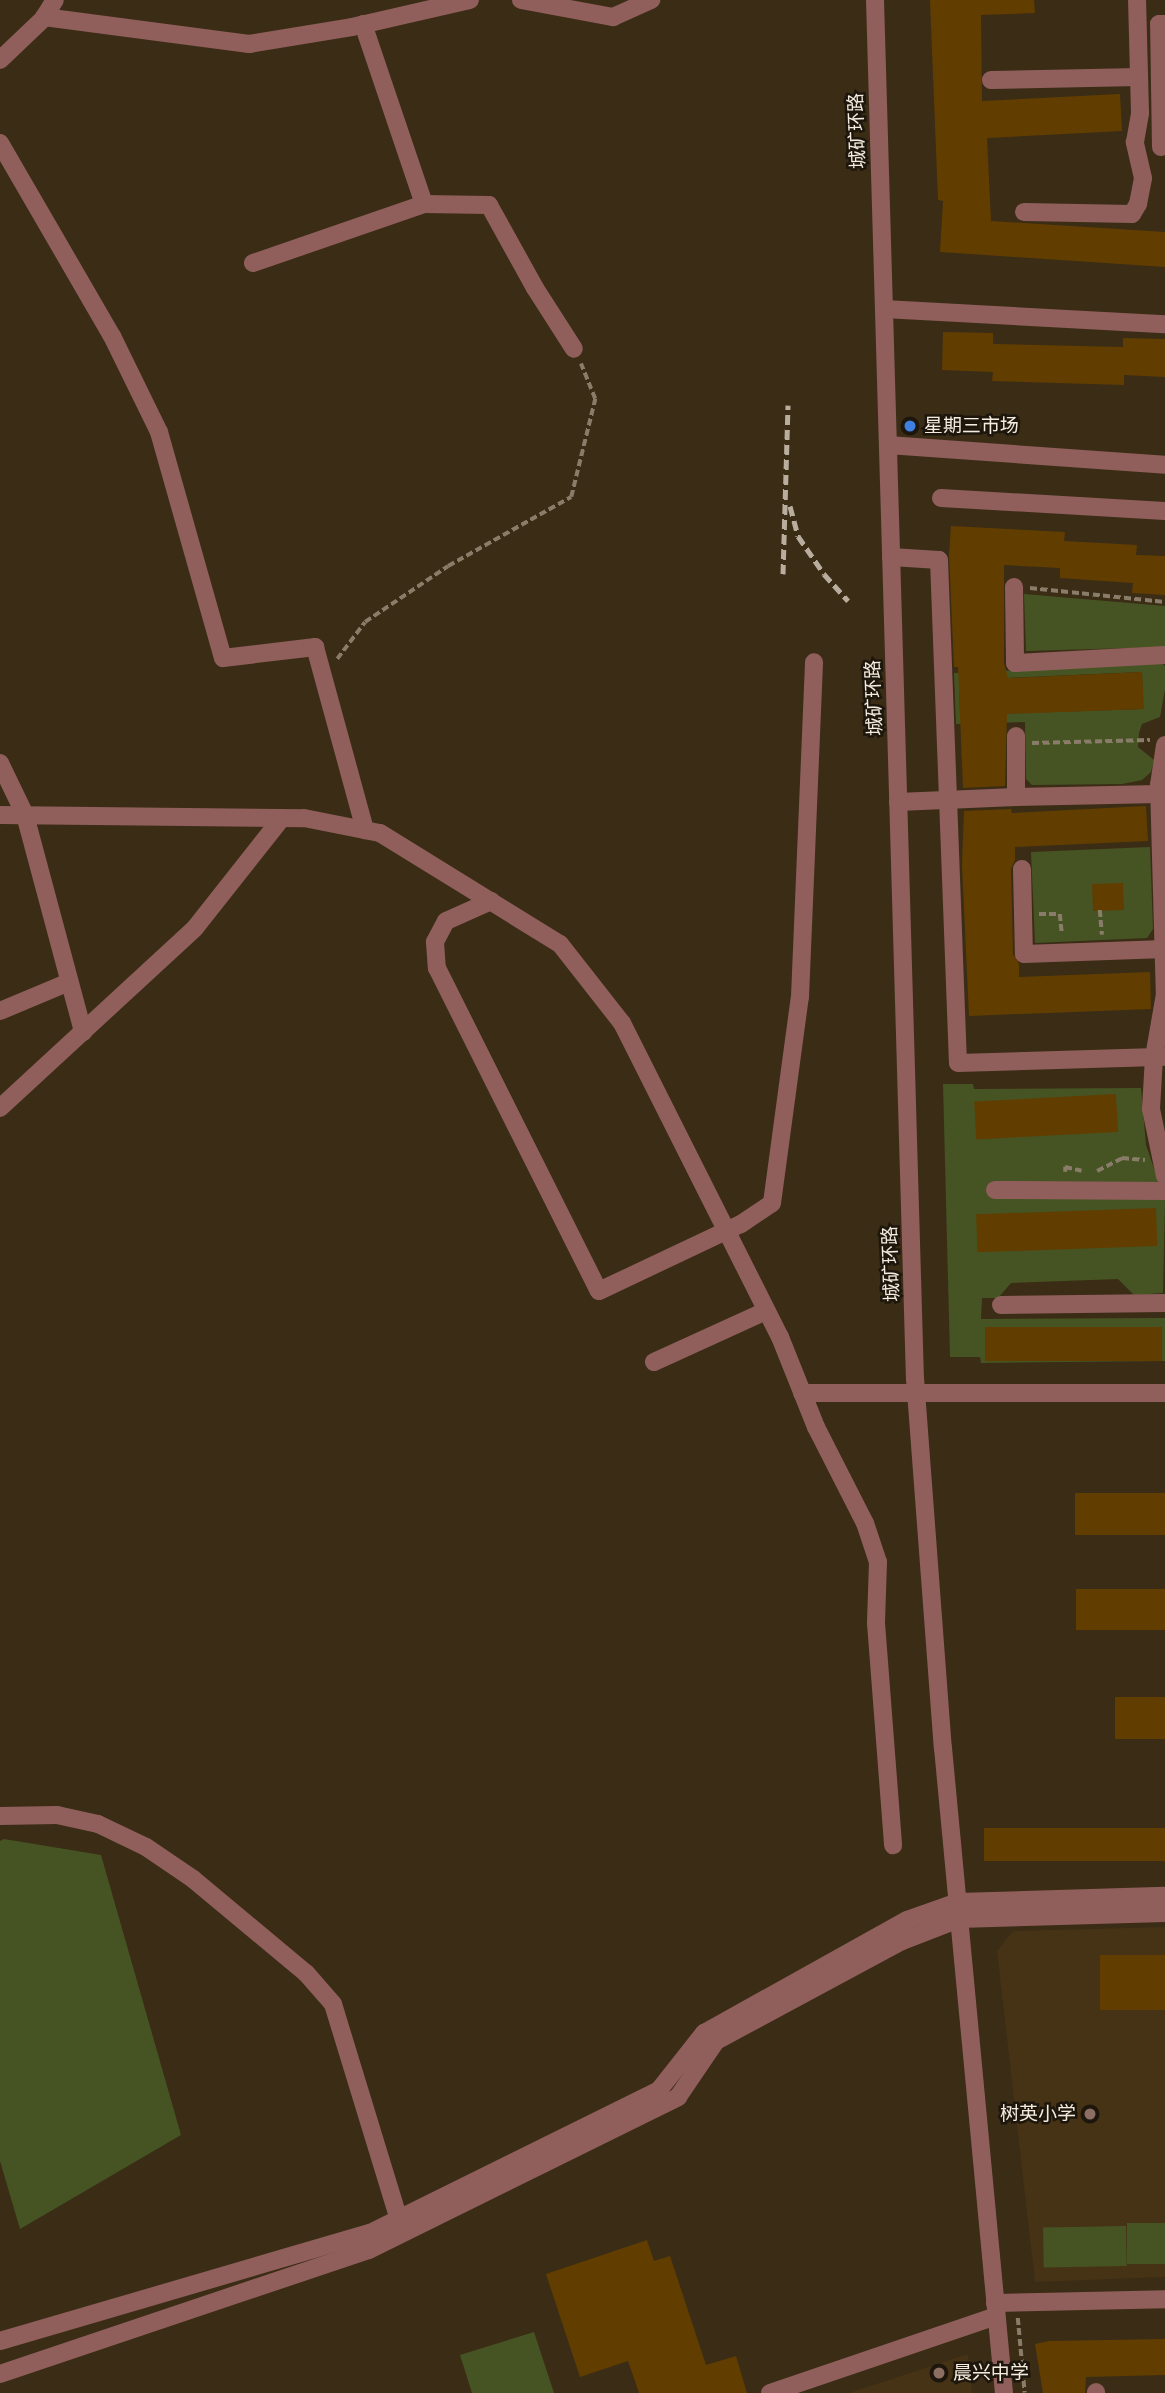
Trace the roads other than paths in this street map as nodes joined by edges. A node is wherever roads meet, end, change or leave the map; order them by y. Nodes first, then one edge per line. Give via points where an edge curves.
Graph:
1 (55, 0) edge
2 (470, 0) edge
3 (521, 0) edge
4 (651, 0) edge
5 (875, 0) edge
6 (1137, 0) edge
7 (44, 17) junction
8 (363, 24) junction
9 (1165, 24) edge
10 (0, 60) edge
11 (1139, 77) junction
12 (991, 80) dead end
13 (1138, 128) junction
14 (0, 143) edge
15 (1163, 147) edge
16 (424, 204) junction
17 (1024, 212) dead end
18 (253, 263) dead end
19 (884, 309) junction
20 (1165, 324) edge
21 (574, 349) road end
22 (888, 445) junction
23 (1165, 465) edge
24 (941, 498) dead end
25 (1165, 511) edge
26 (891, 556) junction
27 (1014, 587) road end
28 (1165, 655) edge
29 (814, 662) dead end
30 (1016, 740) road end
31 (1158, 743) edge
32 (0, 763) edge
33 (1159, 794) junction
34 (1016, 797) junction
35 (948, 800) junction
36 (898, 803) junction
37 (0, 815) edge
38 (25, 815) junction
39 (282, 818) junction
40 (1162, 825) edge
41 (365, 830) junction
42 (1022, 869) dead end
43 (491, 901) junction
44 (1164, 949) edge
45 (69, 982) junction
46 (0, 1011) edge
47 (83, 1032) junction
48 (1159, 1057) edge
49 (0, 1108) edge
50 (1163, 1171) edge
51 (995, 1190) dead end
52 (1165, 1191) edge
53 (726, 1230) junction
54 (1165, 1303) edge
55 (1000, 1305) dead end
56 (766, 1311) junction
57 (654, 1362) dead end
58 (802, 1393) junction
59 (1165, 1393) edge
60 (918, 1394) junction
61 (0, 1816) edge
62 (893, 1845) dead end
63 (1165, 1896) edge
64 (959, 1911) junction
65 (1165, 1913) edge
66 (400, 2226) junction
67 (1165, 2299) edge
68 (996, 2310) junction
69 (0, 2342) edge
70 (0, 2374) edge
71 (770, 2393) edge
72 (1003, 2393) edge

1 - 7 street
2 - 8 street
3 - 4 street via 613,17
5 - 19 street, 城矿环路
6 - 11 street
7 - 8 street via 249,44
7 - 10 street
8 - 16 street
9 - 15 street via 1159,24
11 - 12 street
11 - 13 street
13 - 15 street
13 - 17 street via 1135,142 1143,178 1132,214
14 - 41 street via 112,336 159,432 223,658 315,647
16 - 18 street
16 - 21 street via 488,205
19 - 20 street
19 - 22 street, 城矿环路
22 - 23 street
22 - 26 street, 城矿环路
24 - 25 street
26 - 35 street via 939,560
26 - 36 street, 城矿环路
27 - 28 street via 1015,663
29 - 53 street via 800,997 772,1203
30 - 34 street
31 - 33 street
32 - 38 street
33 - 34 street
33 - 40 street
34 - 35 street
35 - 36 street
35 - 48 street via 958,1063
36 - 60 street, 城矿环路
37 - 38 street
38 - 39 street
38 - 45 street
39 - 41 street
39 - 47 street via 195,928
40 - 44 street
41 - 43 street via 380,834
42 - 44 street via 1024,954
43 - 53 street via 560,944 622,1023
43 - 53 street via 446,920 435,942 438,968 599,1291
44 - 48 street
45 - 46 street
45 - 47 street
47 - 49 street
48 - 50 street via 1151,1109
51 - 52 street
53 - 56 street
54 - 55 street
56 - 57 street
56 - 58 street
58 - 60 street
58 - 62 street via 865,1523 878,1562 876,1623
59 - 60 street
60 - 64 street, 城矿环路
61 - 66 street via 57,1815 98,1825 146,1847 193,1879 306,1973 334,2004
63 - 64 street
64 - 65 street
64 - 66 street via 907,1920 704,2033 659,2090
64 - 68 street, 城矿环路
66 - 69 street
66 - 70 street via 369,2250
67 - 68 street via 1016,2302
68 - 71 street
68 - 72 street, 城矿环路

